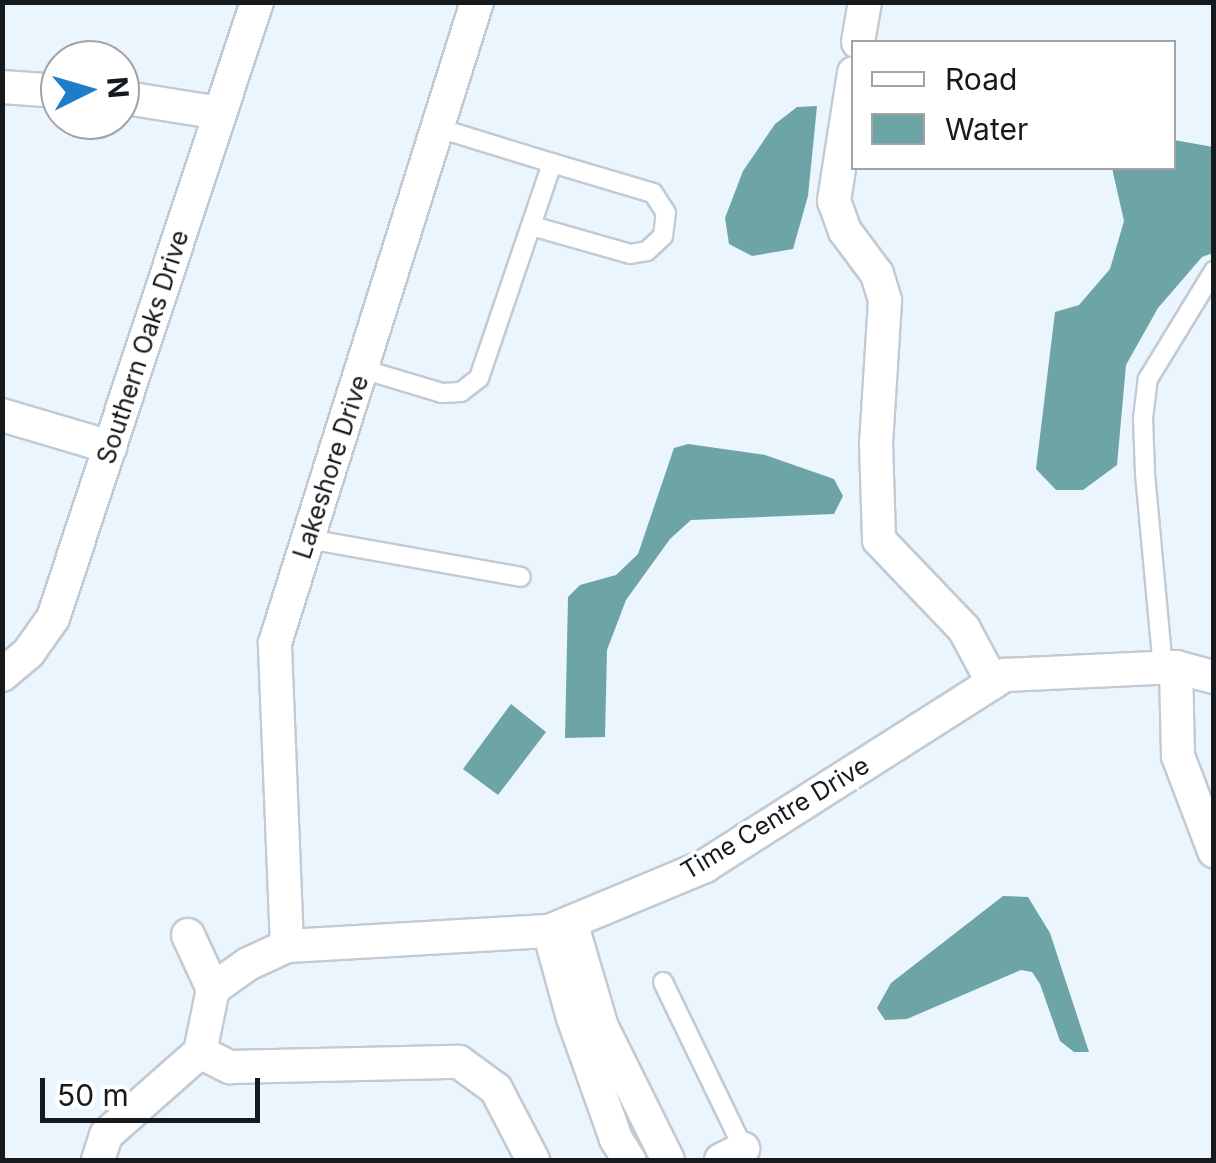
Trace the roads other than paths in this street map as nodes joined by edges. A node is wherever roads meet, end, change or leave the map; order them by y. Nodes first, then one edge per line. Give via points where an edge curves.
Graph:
1 (257, 2) edge
2 (478, 2) edge
3 (864, 2) edge
4 (858, 40) edge
5 (2, 87) edge
6 (40, 90) edge
7 (851, 93) edge
8 (140, 100) edge
9 (220, 113) junction
10 (438, 128) junction
11 (552, 163) junction
12 (532, 226) junction
13 (1214, 270) edge
14 (362, 369) junction
15 (2, 415) edge
16 (110, 448) junction
17 (308, 539) junction
18 (522, 577) dead end
19 (1169, 668) junction
20 (2, 675) edge
21 (1214, 678) edge
22 (993, 683) junction
23 (1214, 851) edge
24 (560, 926) junction
25 (188, 935) dead end
26 (287, 946) junction
27 (663, 982) dead end
28 (213, 989) junction
29 (200, 1052) junction
30 (738, 1157) edge
31 (98, 1160) edge
32 (532, 1160) edge
33 (628, 1160) edge
34 (668, 1160) edge

1 - 9 street, Southern Oaks Drive
2 - 10 street, Lakeshore Drive
3 - 4 street
5 - 6 street
7 - 22 street via 834,201 845,231 877,274 885,301 876,443 879,540 964,629
8 - 9 street
9 - 16 street, Southern Oaks Drive
10 - 11 lane
10 - 14 street, Lakeshore Drive
11 - 12 lane
11 - 12 lane via 652,193 666,213 663,236 647,252 630,254
12 - 14 lane via 479,378 461,392 442,392
13 - 19 lane via 1148,379 1146,472
14 - 17 street, Lakeshore Drive
15 - 16 street
16 - 20 street, Southern Oaks Drive via 53,618
17 - 18 lane
17 - 26 street, Lakeshore Drive via 275,643
19 - 21 street, Time Centre Drive
19 - 22 street, Time Centre Drive via 1005,675
19 - 23 street via 1178,756
22 - 24 street, Time Centre Drive via 704,866
24 - 26 street, Time Centre Drive
24 - 33 street via 573,1018
24 - 34 street
25 - 28 street
26 - 28 street, Time Centre Drive
27 - 30 lane
28 - 29 street
29 - 31 street via 106,1134
29 - 32 street via 230,1067 459,1062 496,1089

